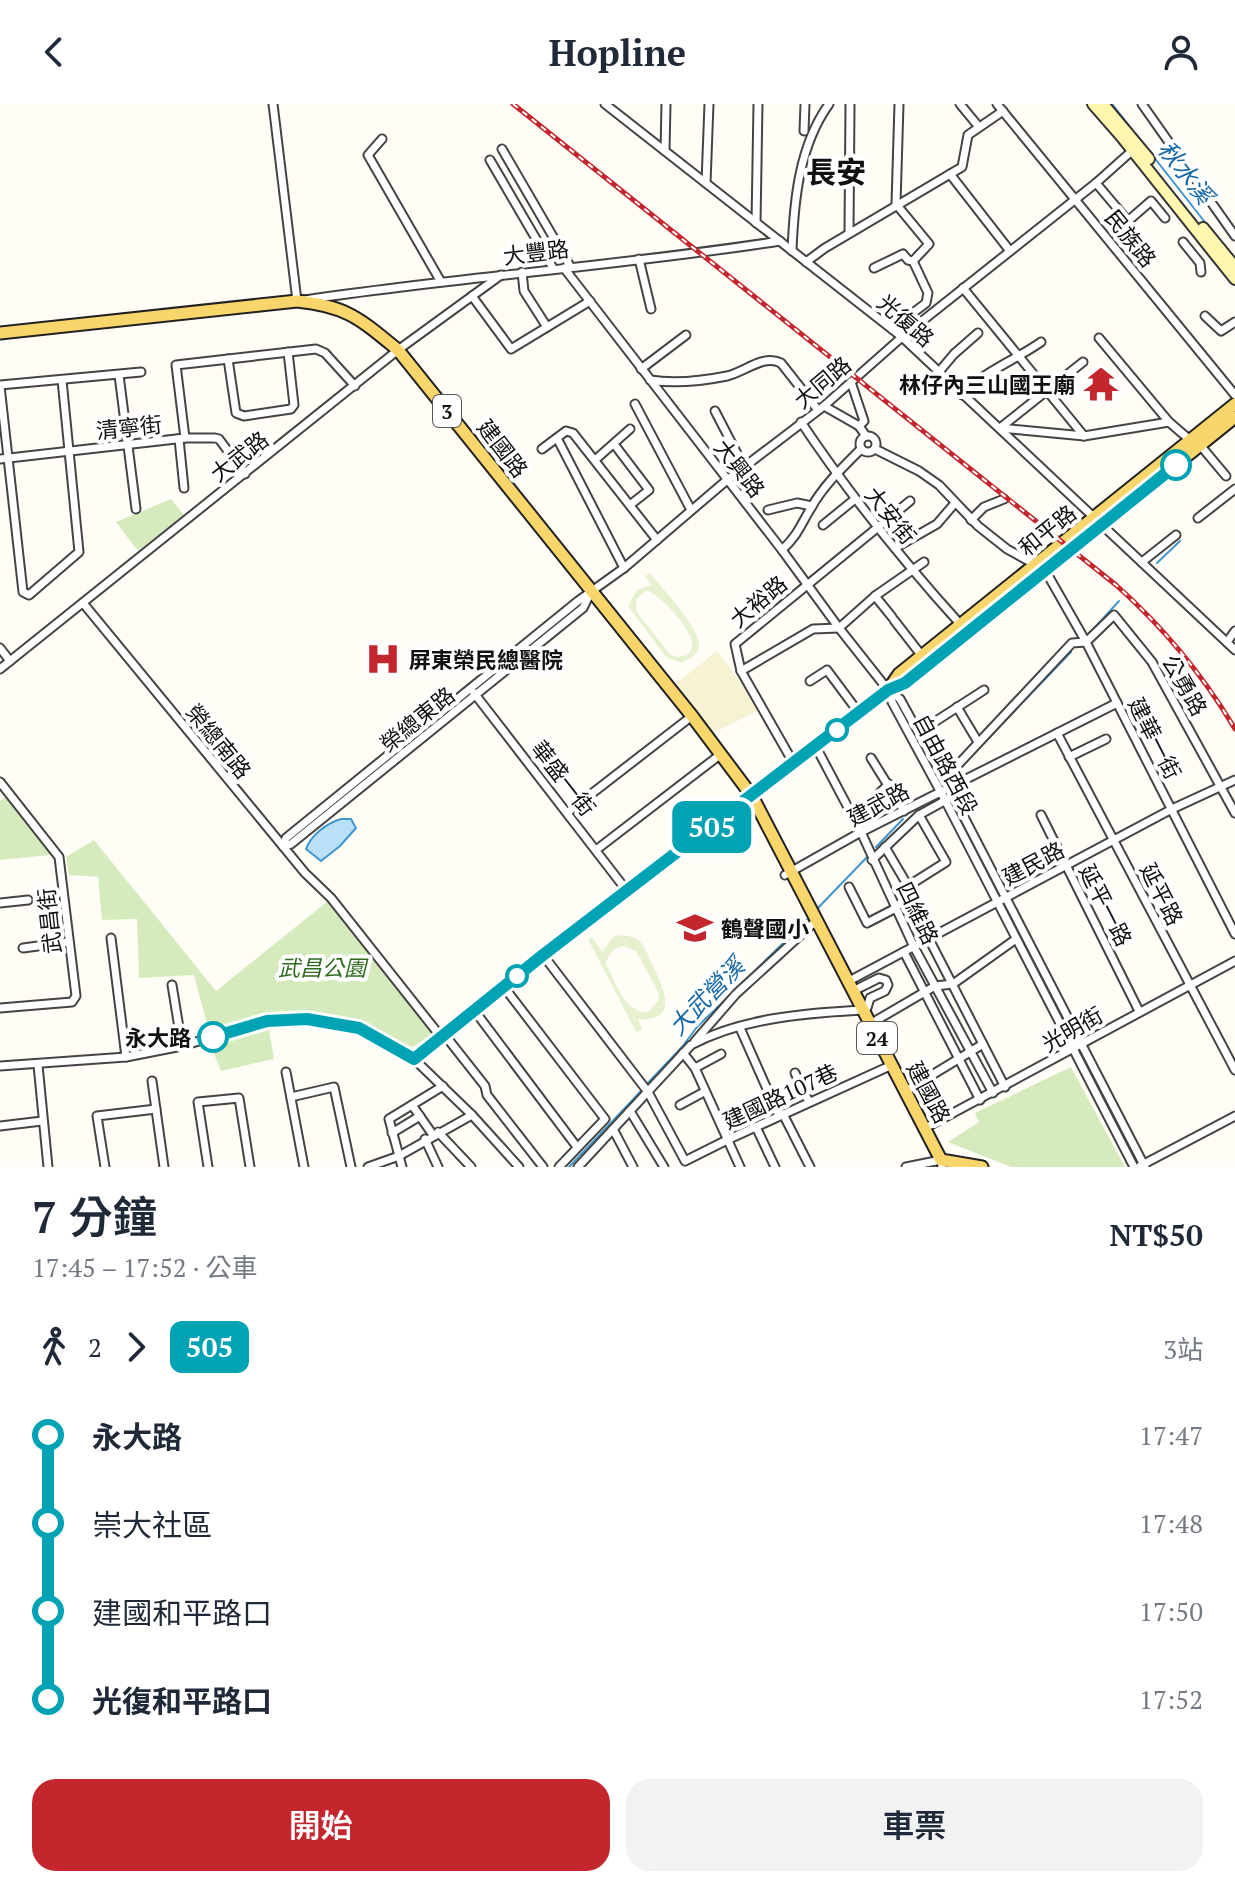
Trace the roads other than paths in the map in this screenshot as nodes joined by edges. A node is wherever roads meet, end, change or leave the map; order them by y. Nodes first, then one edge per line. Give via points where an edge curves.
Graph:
1 (273, 104) edge
2 (605, 104) edge
3 (666, 104) edge
4 (709, 104) edge
5 (758, 104) edge
6 (805, 104) edge
7 (829, 104) edge
8 (850, 104) edge
9 (899, 104) edge
10 (960, 104) edge
11 (1093, 104) edge
12 (1103, 104) edge
13 (1142, 104) edge
14 (1000, 107) edge
15 (979, 127) junction
16 (804, 131) dead end
17 (382, 139) dead end
18 (1136, 148) junction
19 (502, 149) dead end
20 (665, 151) junction
21 (490, 160) dead end
22 (950, 174) junction
23 (706, 183) junction
24 (1096, 183) junction
25 (1075, 198) junction
26 (896, 204) junction
27 (1165, 218) dead end
28 (756, 223) junction
29 (849, 233) junction
30 (1235, 236) edge
31 (780, 241) junction
32 (1183, 242) dead end
33 (792, 251) junction
34 (1010, 251) junction
35 (639, 259) junction
36 (913, 261) junction
37 (806, 262) junction
38 (567, 267) junction
39 (1235, 267) edge
40 (553, 268) junction
41 (874, 268) dead end
42 (522, 272) junction
43 (1201, 272) dead end
44 (502, 274) junction
45 (1235, 279) edge
46 (441, 282) junction
47 (963, 288) junction
48 (472, 296) junction
49 (297, 301) junction
50 (590, 301) junction
51 (651, 309) dead end
52 (1205, 316) dead end
53 (1235, 322) edge
54 (547, 327) junction
55 (892, 329) junction
56 (0, 333) edge
57 (978, 333) dead end
58 (686, 335) dead end
59 (902, 337) junction
60 (1099, 338) dead end
61 (1041, 342) dead end
62 (398, 350) junction
63 (288, 352) junction
64 (1019, 358) junction
65 (228, 359) junction
66 (1083, 362) dead end
67 (641, 369) junction
68 (141, 372) dead end
69 (938, 373) junction
70 (119, 375) junction
71 (62, 380) junction
72 (650, 380) junction
73 (851, 382) junction
74 (0, 385) edge
75 (355, 386) junction
76 (1046, 391) junction
77 (962, 395) junction
78 (1235, 395) edge
79 (635, 404) dead end
80 (1235, 404) edge
81 (821, 408) junction
82 (715, 411) dead end
83 (1235, 417) edge
84 (801, 422) junction
85 (1169, 422) junction
86 (859, 426) junction
87 (1000, 428) junction
88 (630, 429) dead end
89 (866, 436) junction
90 (1084, 436) junction
91 (557, 438) junction
92 (182, 439) junction
93 (1195, 442) junction
94 (614, 444) junction
95 (127, 446) junction
96 (542, 449) dead end
97 (861, 449) junction
98 (875, 449) junction
99 (71, 451) junction
100 (5, 459) edge
101 (595, 460) junction
102 (744, 467) junction
103 (245, 474) junction
104 (836, 474) junction
105 (1226, 476) dead end
106 (727, 480) junction
107 (184, 488) dead end
108 (1235, 489) edge
109 (855, 499) junction
110 (1004, 499) dead end
111 (910, 501) dead end
112 (955, 503) junction
113 (630, 505) junction
114 (812, 506) junction
115 (136, 509) dead end
116 (691, 510) junction
117 (768, 510) dead end
118 (1198, 518) dead end
119 (971, 520) junction
120 (1098, 520) junction
121 (823, 525) dead end
122 (879, 525) junction
123 (1176, 535) dead end
124 (657, 540) junction
125 (895, 548) junction
126 (782, 550) junction
127 (924, 562) dead end
128 (1142, 562) junction
129 (1040, 567) junction
130 (624, 568) junction
131 (912, 571) junction
132 (806, 583) junction
133 (591, 592) junction
134 (875, 596) junction
135 (83, 603) junction
136 (961, 625) junction
137 (839, 628) junction
138 (1235, 631) edge
139 (1086, 642) junction
140 (1227, 642) junction
141 (0, 648) edge
142 (1235, 650) edge
143 (922, 656) junction
144 (10, 661) junction
145 (0, 669) edge
146 (741, 671) junction
147 (810, 681) dead end
148 (888, 690) junction
149 (984, 690) dead end
150 (473, 692) junction
151 (1117, 703) junction
152 (957, 707) junction
153 (859, 713) junction
154 (692, 716) junction
155 (439, 720) junction
156 (919, 732) junction
157 (1057, 733) junction
158 (1106, 739) dead end
159 (978, 742) junction
160 (816, 747) junction
161 (721, 754) junction
162 (1069, 757) junction
163 (871, 758) dead end
164 (795, 764) junction
165 (1235, 780) edge
166 (889, 784) junction
167 (1, 786) edge
168 (1221, 788) junction
169 (940, 791) junction
170 (949, 795) junction
171 (752, 796) junction
172 (327, 809) junction
173 (1172, 809) junction
174 (904, 811) junction
175 (568, 812) junction
176 (1235, 813) edge
177 (919, 815) junction
178 (1041, 815) dead end
179 (854, 817) junction
180 (861, 832) junction
181 (1114, 840) junction
182 (283, 846) junction
183 (885, 847) junction
184 (596, 850) junction
185 (870, 856) junction
186 (1066, 866) junction
187 (789, 873) junction
188 (908, 886) junction
189 (849, 887) dead end
190 (627, 891) junction
191 (1006, 898) junction
192 (28, 900) dead end
193 (998, 902) junction
194 (0, 903) edge
195 (896, 908) junction
196 (815, 915) junction
197 (1235, 934) edge
198 (111, 938) dead end
199 (929, 939) junction
200 (1016, 939) junction
201 (68, 942) junction
202 (914, 947) junction
203 (23, 948) dead end
204 (904, 952) junction
205 (543, 955) junction
206 (1235, 961) edge
207 (953, 984) junction
208 (172, 985) dead end
209 (1189, 985) junction
210 (851, 986) junction
211 (935, 986) junction
212 (504, 987) junction
213 (925, 991) junction
214 (0, 1008) edge
215 (474, 1010) junction
216 (863, 1010) junction
217 (1139, 1011) junction
218 (870, 1024) junction
219 (740, 1028) junction
220 (442, 1035) junction
221 (983, 1044) junction
222 (1082, 1044) junction
223 (691, 1045) junction
224 (182, 1046) junction
225 (1074, 1049) junction
226 (971, 1051) junction
227 (683, 1053) junction
228 (721, 1054) dead end
229 (126, 1057) junction
230 (959, 1057) junction
231 (414, 1059) junction
232 (38, 1065) junction
233 (892, 1065) junction
234 (0, 1066) edge
235 (695, 1068) junction
236 (1235, 1070) edge
237 (286, 1072) dead end
238 (795, 1073) dead end
239 (152, 1081) dead end
240 (443, 1086) junction
241 (1005, 1087) junction
242 (648, 1092) junction
243 (704, 1092) junction
244 (904, 1092) junction
245 (993, 1093) junction
246 (291, 1097) junction
247 (980, 1100) junction
248 (809, 1102) junction
249 (412, 1105) junction
250 (680, 1105) dead end
251 (156, 1109) junction
252 (630, 1111) junction
253 (472, 1115) junction
254 (781, 1115) junction
255 (420, 1116) junction
256 (1235, 1116) edge
257 (42, 1121) junction
258 (0, 1126) edge
259 (607, 1127) junction
260 (756, 1127) junction
261 (927, 1127) junction
262 (392, 1133) junction
263 (432, 1135) junction
264 (727, 1140) junction
265 (577, 1147) junction
266 (399, 1156) junction
267 (942, 1163) edge
268 (1140, 1166) edge
269 (48, 1167) edge
270 (105, 1167) edge
271 (164, 1167) edge
272 (208, 1167) edge
273 (250, 1167) edge
274 (304, 1167) edge
275 (351, 1167) edge
276 (368, 1167) edge
277 (402, 1167) edge
278 (438, 1167) edge
279 (471, 1167) edge
280 (519, 1167) edge
281 (543, 1167) edge
282 (559, 1167) edge
283 (578, 1167) edge
284 (633, 1167) edge
285 (664, 1167) edge
286 (740, 1167) edge
287 (775, 1167) edge
288 (810, 1167) edge
289 (906, 1167) edge
290 (982, 1167) edge

1 - 49 street
2 - 20 street, 光復路
3 - 20 street
4 - 23 street
5 - 28 street
6 - 16 street
7 - 33 street via 809,141 799,179
8 - 29 street
9 - 26 street
10 - 15 street
11 - 18 street
12 - 18 street
13 - 30 street
14 - 15 street
14 - 25 street, 民族路
15 - 22 street via 968,135 962,167
17 - 46 street via 368,155
18 - 24 street, 大同路
18 - 39 street
18 - 45 street
19 - 38 street, 大興路
20 - 23 street, 光復路
21 - 40 street
22 - 26 street
22 - 34 street
23 - 28 street, 光復路
24 - 25 street, 大同路
24 - 27 street via 1128,221 1151,201
25 - 34 street, 大同路
25 - 78 street, 民族路
26 - 29 street
26 - 36 street via 929,244
28 - 31 street, 光復路
29 - 37 street
31 - 33 street, 光復路
31 - 35 street, 大豐路
32 - 43 street
33 - 37 street, 光復路
34 - 47 street, 大同路
35 - 38 street, 大豐路
35 - 51 street
36 - 41 street via 900,253
36 - 55 street via 928,300
37 - 55 street, 光復路
38 - 40 street, 大豐路
38 - 50 street, 大興路
40 - 42 street, 大豐路
42 - 44 street, 大豐路
42 - 54 street via 524,291
44 - 46 street, 大豐路
44 - 48 street, 大武路
46 - 49 street, 大豐路
47 - 59 street, 大同路
47 - 64 street
48 - 54 street via 511,349
48 - 62 street, 大武路
49 - 56 main road, 建國路 / 3
49 - 62 main road, 建國路 / 3 via 345,310
50 - 54 street
50 - 67 street, 大興路
52 - 53 street via 1221,331
55 - 59 street, 光復路
57 - 69 street
58 - 67 street
59 - 69 street, 光復路
59 - 73 street, 大同路
60 - 85 street
61 - 64 street
62 - 75 street, 大武路
62 - 133 main road, 建國路 / 3
63 - 65 street
63 - 65 street via 294,405 240,417
63 - 75 street via 321,350
64 - 76 street
64 - 77 street via 980,377
65 - 92 street via 176,365
66 - 76 street
67 - 72 street, 大興路
68 - 70 street
69 - 77 street, 光復路
70 - 71 street
70 - 95 street
71 - 74 street
71 - 99 street
72 - 81 street via 669,383 729,375 775,360
72 - 106 street, 大興路
73 - 81 street, 大同路
73 - 86 street via 864,421
74 - 100 street
75 - 103 street, 大武路
76 - 87 street
76 - 90 street
77 - 87 street, 光復路
79 - 116 street
80 - 93 main road, 和平路
81 - 84 street, 大同路
81 - 86 street
82 - 102 street
83 - 93 main road, 和平路
84 - 102 street, 大同路
84 - 104 street, 大安街
85 - 90 street
85 - 93 street
86 - 89 street
87 - 90 street
87 - 120 street, 光復路
88 - 94 street
89 - 97 street
89 - 98 street via 875,441
91 - 96 street
91 - 101 street via 573,433
91 - 130 street
92 - 95 street, 清寧街
92 - 103 street, 清寧街 via 219,439
92 - 107 street
93 - 105 street
93 - 120 main road, 和平路
94 - 101 street
94 - 113 street via 649,490
95 - 99 street, 清寧街
95 - 115 street
97 - 98 street
97 - 104 street
98 - 112 street via 919,471
99 - 100 street, 清寧街
99 - 100 street via 79,552 25,595
101 - 113 street
102 - 106 street, 大同路
103 - 135 street, 大武路
104 - 109 street, 大安街
104 - 114 street
106 - 116 street, 大同路
106 - 126 street, 大興路
108 - 118 street
109 - 121 street
109 - 122 street, 大安街
110 - 119 street
111 - 122 street, 大裕路
112 - 119 street
112 - 125 street via 937,524
113 - 124 street
114 - 117 street via 797,503
114 - 126 street via 797,536
116 - 124 street, 大同路
119 - 129 street
120 - 128 street, 光復路
120 - 129 main road, 和平路
122 - 125 street, 大安街
122 - 132 street, 大裕路
123 - 128 street
124 - 130 street, 大同路
125 - 131 street, 大安街
126 - 132 street, 大興路
127 - 131 street
128 - 140 street, 光復路
129 - 136 main road, 和平路
129 - 139 street, 建華一街
129 - 148 main road, 和平路 via 905,683
130 - 133 street, 大同路
131 - 134 street
131 - 136 street, 大安街
132 - 137 street, 大興路
132 - 146 street, 大裕路 via 738,639 734,648
133 - 150 street, 榮總東路
133 - 154 main road, 建國路 / 3
134 - 137 street
134 - 143 street
135 - 144 street, 大武路
135 - 182 street, 榮總南路
136 - 143 main road, 和平路
137 - 146 street via 813,629
137 - 148 street, 大興路
138 - 140 street
139 - 151 street, 建華一街
139 - 159 street via 1072,643
139 - 168 street, 公勇路 via 1114,615 1152,662
140 - 142 street, 光復路
141 - 144 street
143 - 148 main road, 和平路
144 - 145 street, 大武路
146 - 164 street
147 - 153 street via 827,670
148 - 153 main road, 和平路
148 - 156 street, 自由路西段 via 900,699
148 - 169 street, 自由路西段
149 - 152 street
150 - 155 street, 榮總東路
150 - 175 street, 華盛一街
151 - 157 street, 建武路
151 - 173 street, 建華一街
152 - 156 street
152 - 159 street
153 - 160 main road, 和平路
154 - 161 main road, 建國路 / 3
154 - 175 street
155 - 172 street, 榮總東路
155 - 172 street, 榮總東路 via 360,777
156 - 170 street, 自由路西段
157 - 162 street, 延平路
157 - 170 street, 建武路
158 - 162 street
159 - 170 street via 953,770
160 - 164 main road, 和平路
160 - 179 street, 四維路
161 - 171 main road, 建國路 / 3
161 - 184 street
162 - 181 street, 延平路
163 - 166 street
164 - 171 main road, 和平路
165 - 168 street, 建民路
166 - 174 street
166 - 179 street
167 - 201 street, 武昌街 via 59,857
168 - 173 street, 建民路
168 - 176 street, 公勇路
169 - 170 street, 建武路
169 - 174 street, 建武路
170 - 177 street
170 - 191 street, 自由路西段
170 - 193 street, 自由路西段
171 - 187 main road, 建國路 / 24
171 - 190 street
172 - 182 street, 榮總東路 via 286,838
173 - 181 street, 建民路
173 - 197 street, 建華一街
174 - 180 street, 建武路
175 - 184 street, 華盛一街
177 - 183 street
177 - 188 street via 946,862
178 - 186 street, 延平一路
179 - 180 street, 四維路
180 - 185 street, 四維路
180 - 187 street, 建武路
181 - 186 street, 建民路
181 - 209 street, 延平路
182 - 220 street, 榮總南路
183 - 185 street
183 - 188 street
184 - 190 street, 華盛一街
185 - 195 street, 四維路
186 - 191 street, 建民路
186 - 217 street, 延平一路
187 - 196 main road, 建國路 / 24
188 - 195 street via 911,891
189 - 195 street via 867,923
190 - 205 street
191 - 193 street, 建民路
191 - 222 street, 自由路西段
192 - 194 street
193 - 199 street, 建民路
193 - 200 street, 自由路西段
195 - 202 street, 四維路
196 - 210 main road, 建國路 / 24
196 - 223 street
198 - 229 street
199 - 202 street, 建民路
199 - 207 street, 四維路
200 - 207 street
200 - 225 street, 自由路西段
201 - 203 street
201 - 214 street, 武昌街 via 75,1000
202 - 204 street, 建民路
202 - 211 street, 四維路
204 - 210 street, 建民路
204 - 213 street, 四維路
205 - 212 street
205 - 242 street
206 - 209 street, 光明街
207 - 211 street
207 - 221 street, 四維路
208 - 224 street
209 - 217 street, 光明街
209 - 236 street, 延平路
210 - 216 main road, 建國路 / 24
210 - 216 street via 886,980 887,988 870,998
211 - 213 street
211 - 226 street, 四維路
212 - 215 street
212 - 259 street
213 - 218 street
213 - 230 street, 四維路
215 - 220 street
215 - 265 street
216 - 218 main road, 建國路 / 24
216 - 219 street via 792,1016
217 - 222 street, 光明街
218 - 233 main road, 建國路 / 24
219 - 223 street
219 - 254 street
220 - 231 street
220 - 281 street, 榮總南路
221 - 226 street
221 - 241 street, 四維路
222 - 225 street, 光明街
222 - 268 street, 自由路西段
223 - 227 street
224 - 229 street
224 - 231 street via 267,1021 307,1019 359,1028
225 - 241 street, 光明街
225 - 268 street, 自由路西段
226 - 230 street
226 - 245 street, 四維路
227 - 235 street
227 - 242 street
228 - 235 street
229 - 232 street
230 - 244 street
230 - 247 street, 四維路
231 - 240 street
232 - 234 street
232 - 257 street
233 - 244 main road, 建國路 / 24
233 - 248 street, 建國路107巷
235 - 243 street
237 - 246 street
238 - 248 street
239 - 251 street
240 - 249 street
240 - 253 street
241 - 245 street, 光明街
242 - 252 street
242 - 264 street, 建國路107巷 via 685,1161
243 - 250 street
243 - 264 street
244 - 261 main road, 建國路 / 24
245 - 247 street, 光明街
246 - 274 street
246 - 275 street via 334,1087
247 - 261 street, 光明街
248 - 254 street, 建國路107巷
249 - 255 street
249 - 262 street via 389,1119
251 - 270 street via 97,1116
251 - 271 street
252 - 259 street
252 - 285 street
253 - 263 street
253 - 280 street
254 - 260 street, 建國路107巷
254 - 288 street
255 - 262 street
255 - 263 street
256 - 268 street
257 - 258 street
257 - 269 street
259 - 265 street
259 - 283 street
259 - 284 street
260 - 264 street, 建國路107巷
260 - 287 street
261 - 267 main road, 建國路 / 24
262 - 266 street
263 - 266 street
263 - 278 street
263 - 279 street
264 - 286 street
265 - 282 street
266 - 276 street
266 - 277 street
267 - 289 street
267 - 290 main road
272 - 273 street via 198,1102 239,1098

